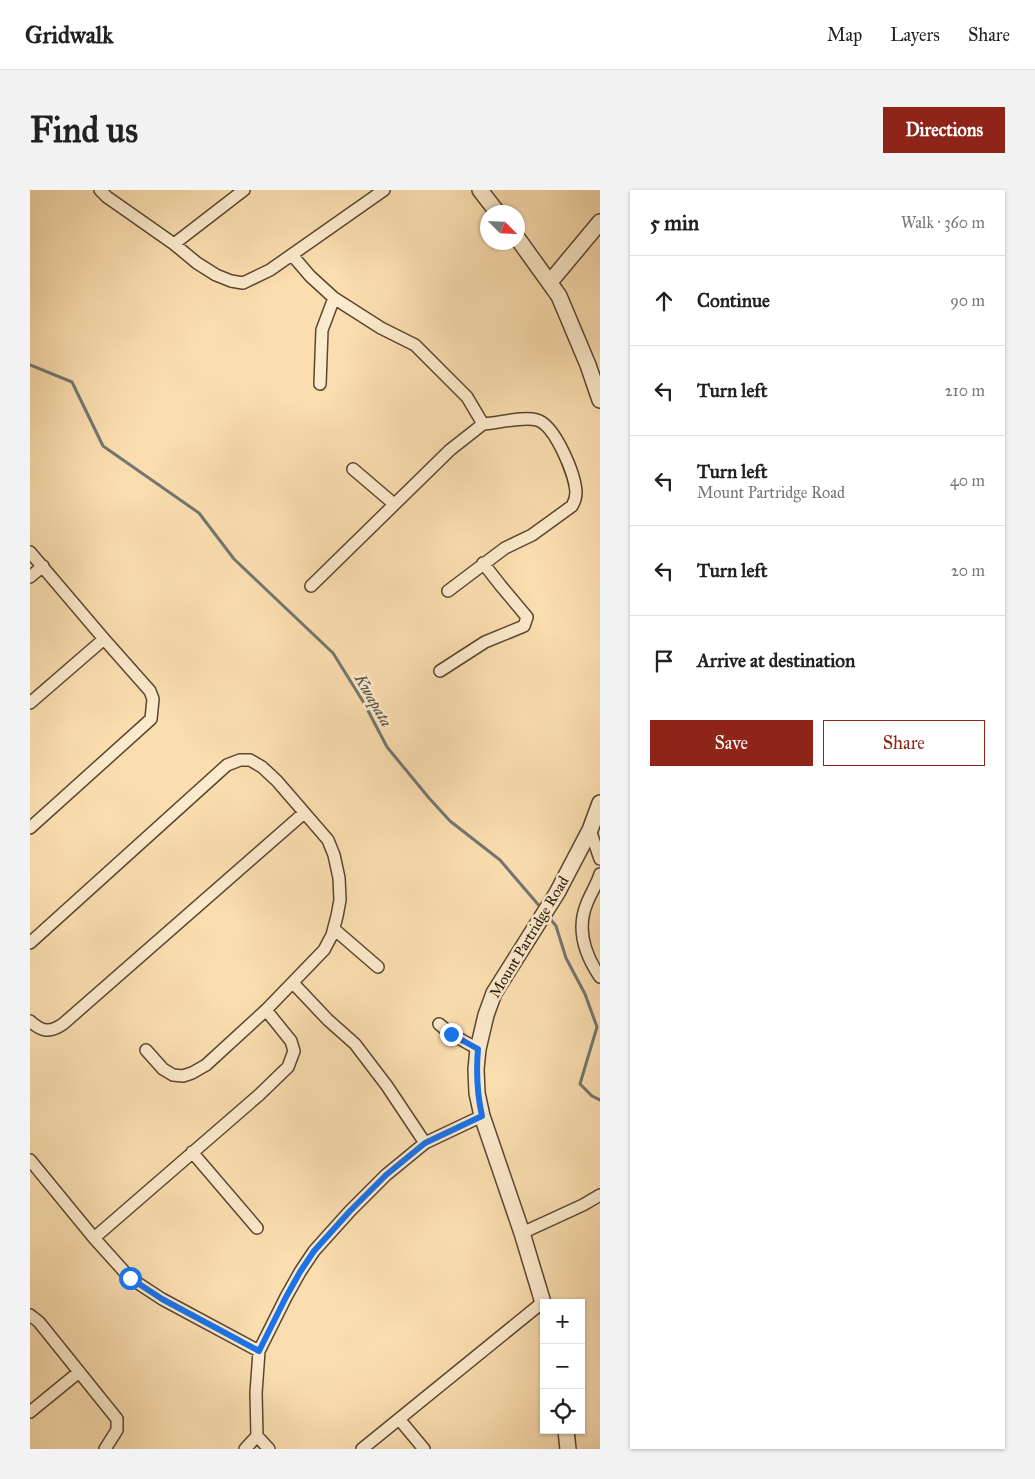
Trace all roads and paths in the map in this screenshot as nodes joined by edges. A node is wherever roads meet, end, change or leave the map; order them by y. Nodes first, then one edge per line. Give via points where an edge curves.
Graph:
1 (100, 190) edge
2 (244, 190) edge
3 (384, 190) edge
4 (480, 190) edge
5 (492, 205) edge
6 (600, 222) edge
7 (174, 244) junction
8 (525, 248) edge
9 (292, 255) junction
10 (550, 282) junction
11 (334, 298) junction
12 (320, 384) dead end
13 (600, 400) edge
14 (483, 424) junction
15 (353, 469) dead end
16 (394, 504) junction
17 (30, 552) edge
18 (484, 563) junction
19 (43, 566) junction
20 (30, 577) edge
21 (311, 586) dead end
22 (448, 591) dead end
23 (104, 639) junction
24 (440, 671) dead end
25 (30, 703) edge
26 (600, 803) edge
27 (304, 813) junction
28 (30, 828) edge
29 (590, 830) junction
30 (600, 859) edge
31 (600, 874) edge
32 (334, 929) junction
33 (30, 943) edge
34 (378, 967) dead end
35 (600, 977) edge
36 (293, 983) junction
37 (266, 1010) junction
38 (30, 1022) edge
39 (439, 1024) dead end
40 (478, 1049) junction
41 (146, 1050) dead end
42 (482, 1116) junction
43 (425, 1143) junction
44 (192, 1152) junction
45 (30, 1160) edge
46 (600, 1195) edge
47 (257, 1228) dead end
48 (522, 1233) junction
49 (94, 1238) junction
50 (542, 1299) edge
51 (540, 1306) edge
52 (30, 1315) edge
53 (259, 1351) junction
54 (79, 1372) junction
55 (30, 1412) edge
56 (399, 1419) junction
57 (566, 1434) edge
58 (258, 1436) junction
59 (104, 1449) edge
60 (245, 1449) edge
61 (269, 1449) edge
62 (362, 1449) edge
63 (424, 1449) edge
64 (568, 1449) edge

1 - 7 street
2 - 7 street
3 - 9 street
4 - 5 street
6 - 10 street
7 - 9 street via 197,263 231,281 243,282 270,270
8 - 10 street
9 - 11 street
10 - 13 street via 575,332
11 - 12 street via 322,330
11 - 14 street via 415,345 467,397
14 - 16 street via 450,450
14 - 18 street via 530,419 547,426 562,448 576,493 572,506
15 - 16 street
16 - 21 street
17 - 19 street
18 - 22 street
18 - 24 street via 527,617 524,626 484,642
19 - 20 street
19 - 23 street
23 - 25 street
23 - 28 street via 150,690 154,699 151,719
26 - 29 street, Mount Partridge Road
27 - 32 street via 328,840 334,856 340,900
27 - 33 street via 262,767 250,760 227,765
27 - 38 street via 63,1024 54,1030 46,1030
29 - 30 street
29 - 40 street, Mount Partridge Road via 557,893 494,993
31 - 35 street via 582,917 583,945
32 - 34 street
32 - 36 street via 324,950
36 - 37 street
36 - 43 street via 355,1044
37 - 41 street via 206,1065 192,1073 173,1075 162,1069
37 - 44 street via 291,1041 294,1051 288,1067
39 - 40 street
40 - 42 street, Mount Partridge Road via 477,1093
42 - 43 street
42 - 48 street, Mount Partridge Road
43 - 53 street via 386,1175 314,1251
44 - 47 street
44 - 49 street
45 - 49 street
46 - 48 street
48 - 50 street, Mount Partridge Road
49 - 53 street via 130,1278 202,1322
51 - 56 street
52 - 54 street
53 - 58 street via 256,1393
54 - 55 street
54 - 59 street via 117,1419 117,1430
56 - 62 street
56 - 63 street
57 - 64 street
58 - 60 street
58 - 61 street

